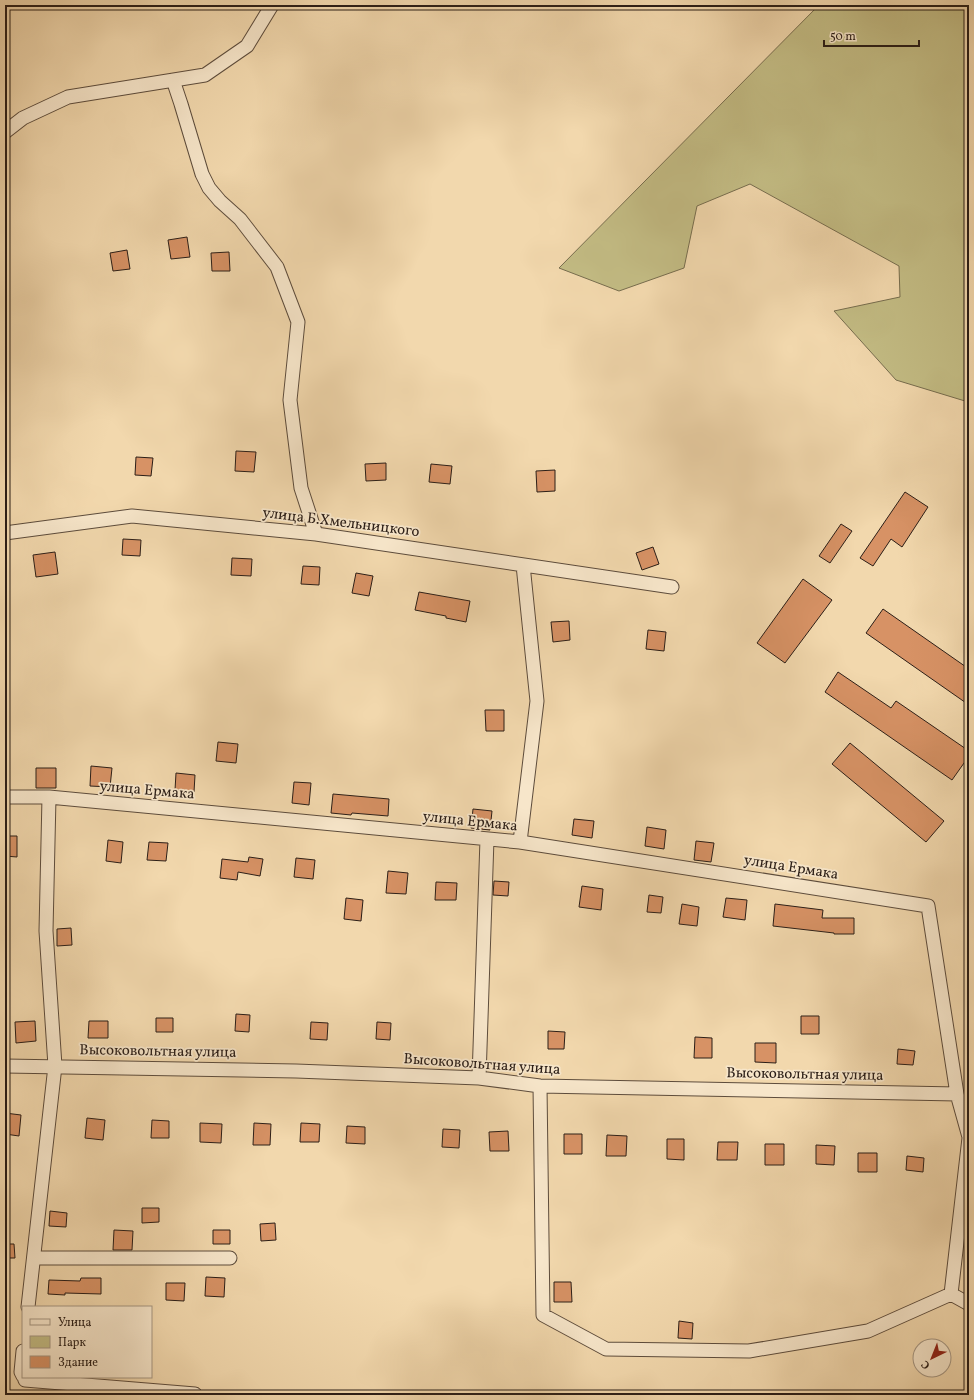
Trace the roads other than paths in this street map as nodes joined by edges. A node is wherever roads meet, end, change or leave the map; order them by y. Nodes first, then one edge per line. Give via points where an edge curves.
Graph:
1 (272, 5) edge
2 (173, 80) junction
3 (5, 132) edge
4 (5, 533) edge
5 (316, 534) junction
6 (523, 565) junction
7 (672, 587) dead end
8 (5, 797) edge
9 (50, 798) junction
10 (487, 839) junction
11 (520, 842) junction
12 (5, 1066) edge
13 (55, 1066) junction
14 (479, 1078) junction
15 (540, 1086) junction
16 (957, 1094) junction
17 (969, 1137) edge
18 (34, 1258) junction
19 (230, 1258) dead end
20 (951, 1294) junction
21 (969, 1304) edge
22 (28, 1306) edge
23 (22, 1362) edge
24 (22, 1374) edge
25 (24, 1378) edge
26 (195, 1394) edge

1 - 2 street via 247,46 206,75
2 - 3 street via 68,96 23,118
2 - 5 street via 202,174 209,188 240,219 277,267 298,322 290,400 301,488
4 - 5 street, улица Б.Хмельницкого via 132,516
5 - 6 street, улица Б.Хмельницкого
6 - 7 street, улица Б.Хмельницкого
6 - 11 street via 536,701
8 - 9 street, улица Ермака
9 - 10 street, улица Ермака
9 - 13 street via 46,931
10 - 11 street, улица Ермака
10 - 14 street
11 - 16 street, улица Ермака via 928,906
12 - 13 street, Высоковольтная улица
13 - 14 street, Высоковольтная улица
13 - 18 street
14 - 15 street, Высоковольтная улица
15 - 16 street, Высоковольтная улица
15 - 20 street via 543,1315 606,1349 749,1351 868,1331
16 - 17 street
17 - 20 street
18 - 19 street
18 - 22 street
20 - 21 street
23 - 24 street
25 - 26 street

